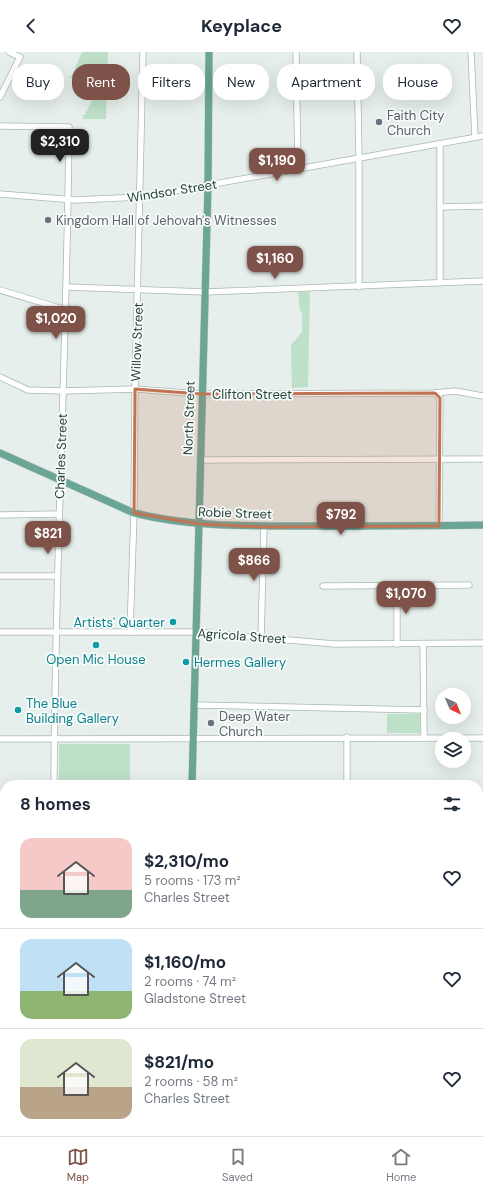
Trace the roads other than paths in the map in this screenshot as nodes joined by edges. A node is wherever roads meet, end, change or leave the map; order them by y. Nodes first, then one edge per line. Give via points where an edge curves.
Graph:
1 (9, 52) edge
2 (143, 52) edge
3 (209, 52) edge
4 (296, 52) edge
5 (357, 52) edge
6 (472, 52) edge
7 (21, 54) edge
8 (0, 97) edge
9 (0, 126) edge
10 (483, 136) edge
11 (475, 137) junction
12 (440, 144) junction
13 (359, 158) junction
14 (298, 169) junction
15 (208, 186) junction
16 (0, 194) edge
17 (141, 197) junction
18 (68, 200) junction
19 (440, 206) junction
20 (483, 206) edge
21 (483, 281) edge
22 (440, 283) junction
23 (359, 286) junction
24 (67, 287) junction
25 (0, 290) edge
26 (139, 290) junction
27 (205, 292) junction
28 (66, 310) junction
29 (0, 378) edge
30 (135, 389) junction
31 (63, 391) junction
32 (435, 393) junction
33 (201, 394) junction
34 (483, 396) edge
35 (0, 453) edge
36 (483, 459) edge
37 (200, 460) junction
38 (439, 460) junction
39 (60, 480) junction
40 (134, 513) junction
41 (58, 514) junction
42 (0, 515) edge
43 (199, 524) junction
44 (483, 525) edge
45 (439, 526) junction
46 (264, 527) junction
47 (0, 576) edge
48 (56, 576) junction
49 (469, 585) dead end
50 (323, 586) dead end
51 (397, 586) junction
52 (55, 631) junction
53 (0, 632) edge
54 (130, 632) junction
55 (196, 632) junction
56 (261, 638) junction
57 (483, 643) edge
58 (397, 644) junction
59 (423, 644) junction
60 (194, 705) junction
61 (424, 710) junction
62 (194, 737) junction
63 (347, 737) junction
64 (424, 737) junction
65 (483, 738) edge
66 (0, 739) edge
67 (54, 739) junction
68 (54, 780) edge
69 (192, 780) edge
70 (347, 780) edge

1 - 7 street
2 - 17 street, Willow Street
3 - 15 main road, North Street
4 - 14 street
5 - 13 street
6 - 11 street
7 - 8 street
9 - 18 street, Charles Street via 69,127
10 - 11 street, Windsor Street
11 - 12 street, Windsor Street
12 - 13 street, Windsor Street
12 - 19 street
13 - 14 street, Windsor Street
13 - 23 street
14 - 15 street, Windsor Street
15 - 17 street, Windsor Street
15 - 27 main road, North Street
16 - 18 street, Windsor Street
17 - 18 street, Windsor Street
17 - 26 street, Willow Street
18 - 24 street, Charles Street
19 - 20 street
19 - 22 street
21 - 22 street
22 - 23 street
23 - 27 street
24 - 26 street
24 - 28 street, Charles Street
25 - 28 street
26 - 27 street
26 - 30 street, Willow Street
27 - 33 main road, North Street
28 - 31 street, Charles Street
29 - 31 street, Clifton Street via 28,390
30 - 31 street, Clifton Street
30 - 33 street, Clifton Street
30 - 40 street, Willow Street
31 - 39 street, Charles Street
32 - 33 street, Clifton Street
32 - 34 street, Clifton Street via 455,391
32 - 38 street via 440,398
33 - 37 main road, North Street
35 - 39 main road, Robie Street
36 - 38 street
37 - 38 street
37 - 43 main road, North Street
38 - 45 street
39 - 40 main road, Robie Street
39 - 41 street, Charles Street
40 - 43 main road, Robie Street
40 - 54 street, Willow Street
41 - 42 street
41 - 48 street, Charles Street
43 - 46 main road, Robie Street
43 - 55 main road, North Street
44 - 45 main road, Robie Street
45 - 46 main road, Robie Street
46 - 56 street
47 - 48 street
48 - 52 street, Charles Street
49 - 51 street
50 - 51 street
51 - 58 street
52 - 53 street, Agricola Street
52 - 54 street, Agricola Street
52 - 67 street, Charles Street
54 - 55 street, Agricola Street
55 - 56 street, Agricola Street
55 - 60 main road, North Street
56 - 58 street, Agricola Street via 334,644
57 - 59 street, Agricola Street
58 - 59 street, Agricola Street
59 - 61 street
60 - 61 street
60 - 62 main road, North Street
61 - 64 street
62 - 63 street
62 - 67 street
62 - 69 main road, North Street
63 - 64 street
63 - 70 street
64 - 65 street
66 - 67 street
67 - 68 street, Charles Street

